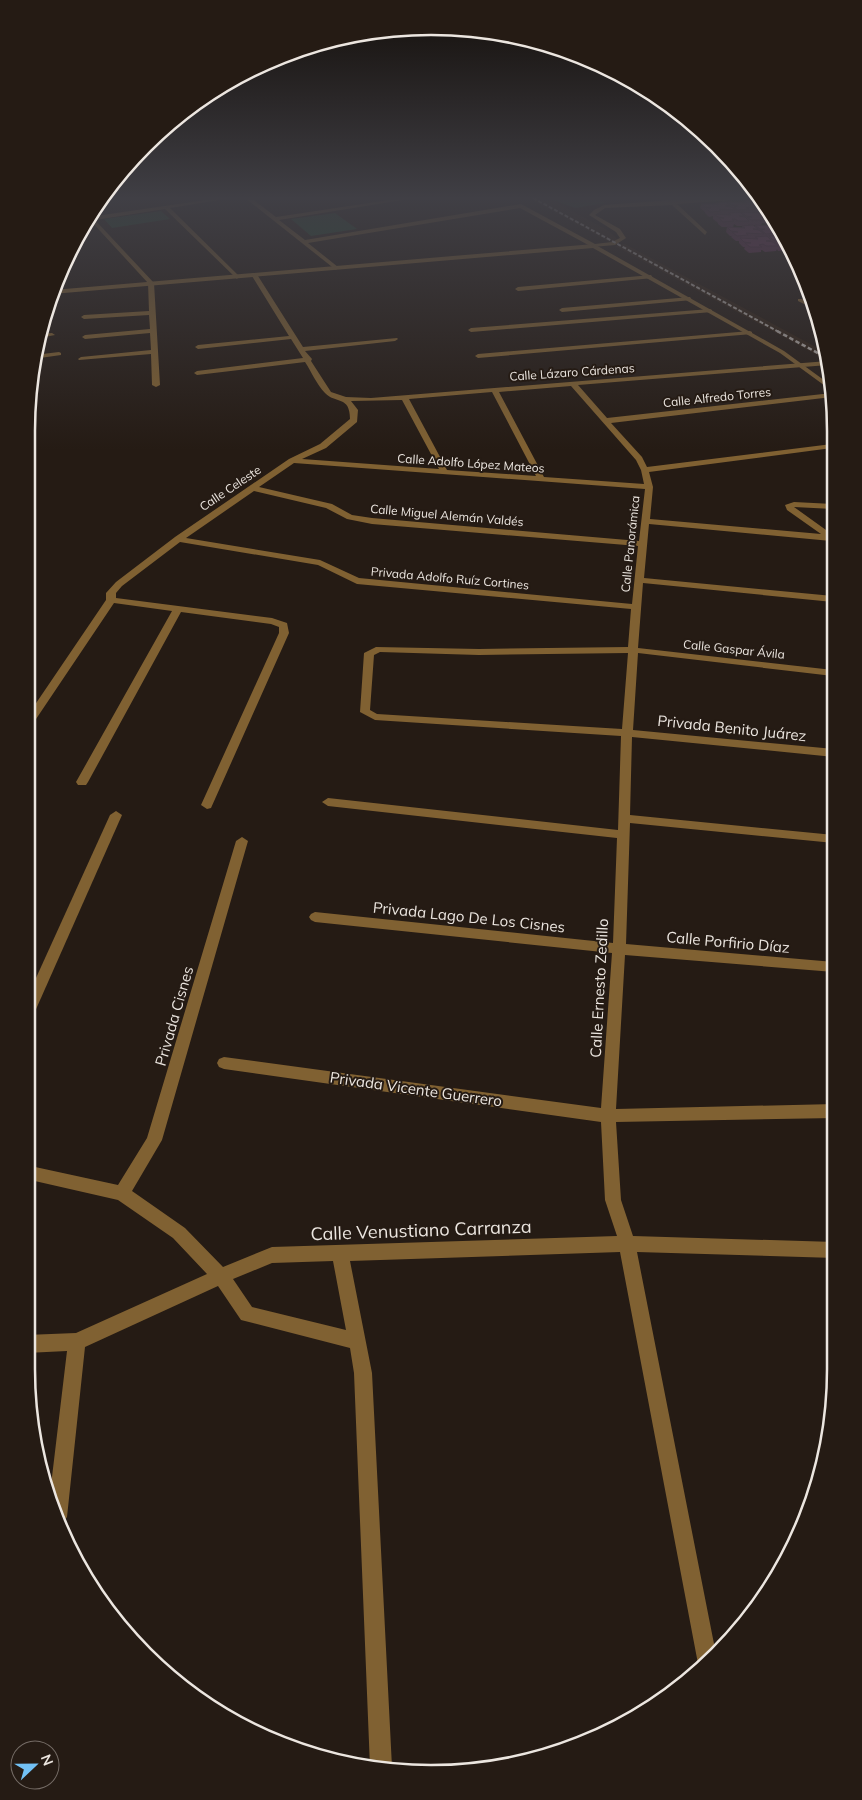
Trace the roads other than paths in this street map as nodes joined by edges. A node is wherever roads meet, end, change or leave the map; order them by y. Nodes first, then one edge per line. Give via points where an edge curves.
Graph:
1 (165, 282) edge
2 (259, 282) edge
3 (595, 282) edge
4 (659, 282) edge
5 (151, 283) junction
6 (518, 289) dead end
7 (61, 290) edge
8 (690, 299) junction
9 (800, 300) dead end
10 (806, 303) edge
11 (562, 310) dead end
12 (710, 310) junction
13 (153, 313) junction
14 (84, 317) dead end
15 (471, 330) dead end
16 (154, 331) junction
17 (750, 333) junction
18 (47, 335) edge
19 (52, 335) dead end
20 (85, 337) dead end
21 (294, 337) junction
22 (395, 339) dead end
23 (198, 347) dead end
24 (302, 349) junction
25 (156, 352) junction
26 (58, 354) dead end
27 (43, 356) edge
28 (478, 356) dead end
29 (81, 359) dead end
30 (308, 359) junction
31 (821, 363) edge
32 (801, 364) junction
33 (197, 373) dead end
34 (824, 383) edge
35 (573, 384) junction
36 (156, 385) dead end
37 (494, 389) junction
38 (825, 396) edge
39 (404, 398) junction
40 (345, 399) junction
41 (604, 421) junction
42 (827, 447) edge
43 (292, 461) junction
44 (645, 470) junction
45 (444, 473) junction
46 (542, 480) junction
47 (253, 488) junction
48 (649, 488) junction
49 (827, 506) edge
50 (645, 521) junction
51 (827, 535) edge
52 (178, 539) junction
53 (827, 539) edge
54 (643, 544) junction
55 (638, 580) junction
56 (827, 598) edge
57 (111, 600) junction
58 (636, 607) junction
59 (178, 608) junction
60 (633, 650) junction
61 (479, 652) joint
62 (827, 672) edge
63 (35, 713) edge
64 (627, 732) junction
65 (827, 752) edge
66 (82, 782) dead end
67 (328, 802) dead end
68 (207, 805) dead end
69 (116, 815) dead end
70 (623, 818) junction
71 (624, 835) junction
72 (827, 837) edge
73 (242, 841) dead end
74 (315, 917) dead end
75 (618, 949) junction
76 (827, 966) edge
77 (35, 996) edge
78 (224, 1063) dead end
79 (827, 1111) edge
80 (608, 1116) junction
81 (35, 1174) edge
82 (122, 1193) junction
83 (627, 1244) junction
84 (827, 1250) edge
85 (340, 1253) junction
86 (221, 1276) junction
87 (357, 1341) junction
88 (77, 1342) junction
89 (35, 1344) edge
90 (59, 1503) edge
91 (706, 1654) edge
92 (381, 1762) edge

1 - 5 street
2 - 21 street
3 - 6 street
4 - 8 street
5 - 7 street
5 - 13 street
8 - 11 street
8 - 12 street
9 - 10 street
12 - 15 street
12 - 17 street
13 - 14 street
13 - 16 street
16 - 20 street
16 - 25 street
17 - 28 street
17 - 32 street
18 - 19 street
21 - 23 street
21 - 24 street
22 - 24 street
24 - 30 street
25 - 29 street
25 - 36 street
26 - 27 street
30 - 33 street
30 - 40 street via 328,393
31 - 32 street, Calle Lázaro Cárdenas
32 - 34 street
32 - 35 street, Calle Lázaro Cárdenas
35 - 37 street, Calle Lázaro Cárdenas
35 - 41 street, Calle Panorámica
37 - 39 street, Calle Lázaro Cárdenas
37 - 46 street
38 - 41 street, Calle Alfredo Torres
39 - 40 street, Calle Lázaro Cárdenas
39 - 45 street
40 - 43 street, Calle Celeste via 354,410 354,420 323,446
41 - 44 street, Calle Panorámica
42 - 44 street
43 - 45 street, Calle Adolfo López Mateos
43 - 47 street, Calle Celeste
44 - 48 street, Calle Panorámica
45 - 46 street, Calle Adolfo López Mateos
46 - 48 street, Calle Adolfo López Mateos
47 - 52 street, Calle Celeste
47 - 54 street, Calle Miguel Alemán Valdés via 329,506 350,517 372,521
48 - 50 street, Calle Panorámica
49 - 51 street via 789,505
50 - 53 street
50 - 54 street, Calle Panorámica
52 - 57 street, Calle Celeste via 119,584 111,593
52 - 58 street, Privada Adolfo Ruíz Cortines via 320,563 334,567 357,582
54 - 55 street, Calle Panorámica
55 - 56 street
55 - 58 street, Calle Panorámica
57 - 59 street
57 - 63 street, Calle Celeste
58 - 60 street, Calle Panorámica
59 - 66 street
59 - 68 street via 272,620 284,625 284,633
60 - 61 street, Calle Gaspar Ávila
60 - 62 street, Calle Gaspar Ávila
60 - 64 street, Calle Panorámica
61 - 64 street, Privada Benito Juárez via 378,649 369,653 365,712 375,718
64 - 65 street, Privada Benito Juárez
64 - 70 street, Calle Ernesto Zedillo
67 - 71 street
69 - 77 street
70 - 71 street, Calle Ernesto Zedillo
70 - 72 street
71 - 75 street, Calle Ernesto Zedillo
73 - 82 street, Privada Cisnes via 154,1140
74 - 75 street, Privada Lago De Los Cisnes
75 - 76 street, Calle Porfirio Díaz
75 - 80 street, Calle Ernesto Zedillo
78 - 80 street, Privada Vicente Guerrero
79 - 80 street, Privada Vicente Guerrero
80 - 83 street, Calle Ernesto Zedillo via 613,1200
81 - 82 street
82 - 86 street via 179,1233
83 - 84 street, Calle Venustiano Carranza
83 - 85 street, Calle Venustiano Carranza
83 - 91 street, Calle Ernesto Zedillo
85 - 86 street, Calle Venustiano Carranza via 272,1255
85 - 87 street
86 - 87 street via 247,1314
86 - 88 street, Calle Venustiano Carranza
87 - 92 street via 363,1372
88 - 89 street, Calle Venustiano Carranza
88 - 90 street

